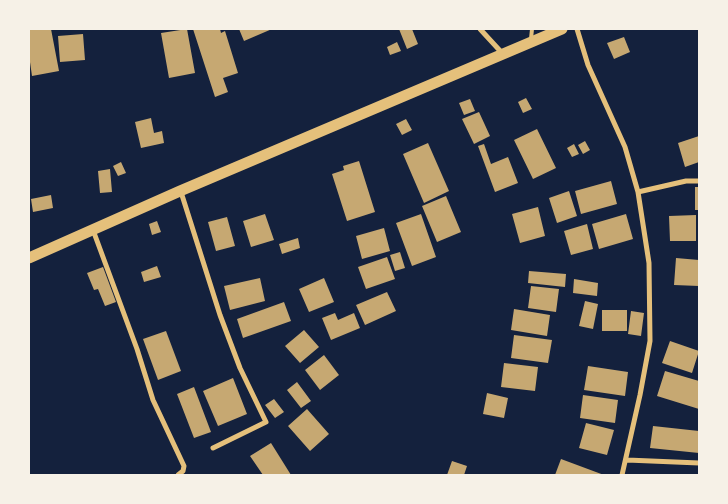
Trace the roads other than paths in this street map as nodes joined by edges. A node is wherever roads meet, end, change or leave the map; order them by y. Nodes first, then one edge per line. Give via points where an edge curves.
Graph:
1 (480, 29) edge
2 (532, 29) edge
3 (562, 29) edge
4 (577, 29) edge
5 (530, 42) junction
6 (504, 54) junction
7 (699, 181) edge
8 (180, 191) junction
9 (638, 192) junction
10 (93, 229) junction
11 (29, 258) edge
12 (213, 448) dead end
13 (627, 460) junction
14 (699, 463) edge
15 (178, 475) edge
16 (622, 475) edge

1 - 6 street
2 - 5 lane
3 - 5 main road
4 - 9 street via 588,65 625,148
5 - 6 main road
6 - 8 main road
7 - 9 street
8 - 10 main road
8 - 12 street via 220,315 240,368 266,422
9 - 13 street via 649,263 650,341
10 - 11 main road
10 - 15 street via 154,400 184,466
13 - 14 street
13 - 16 street

